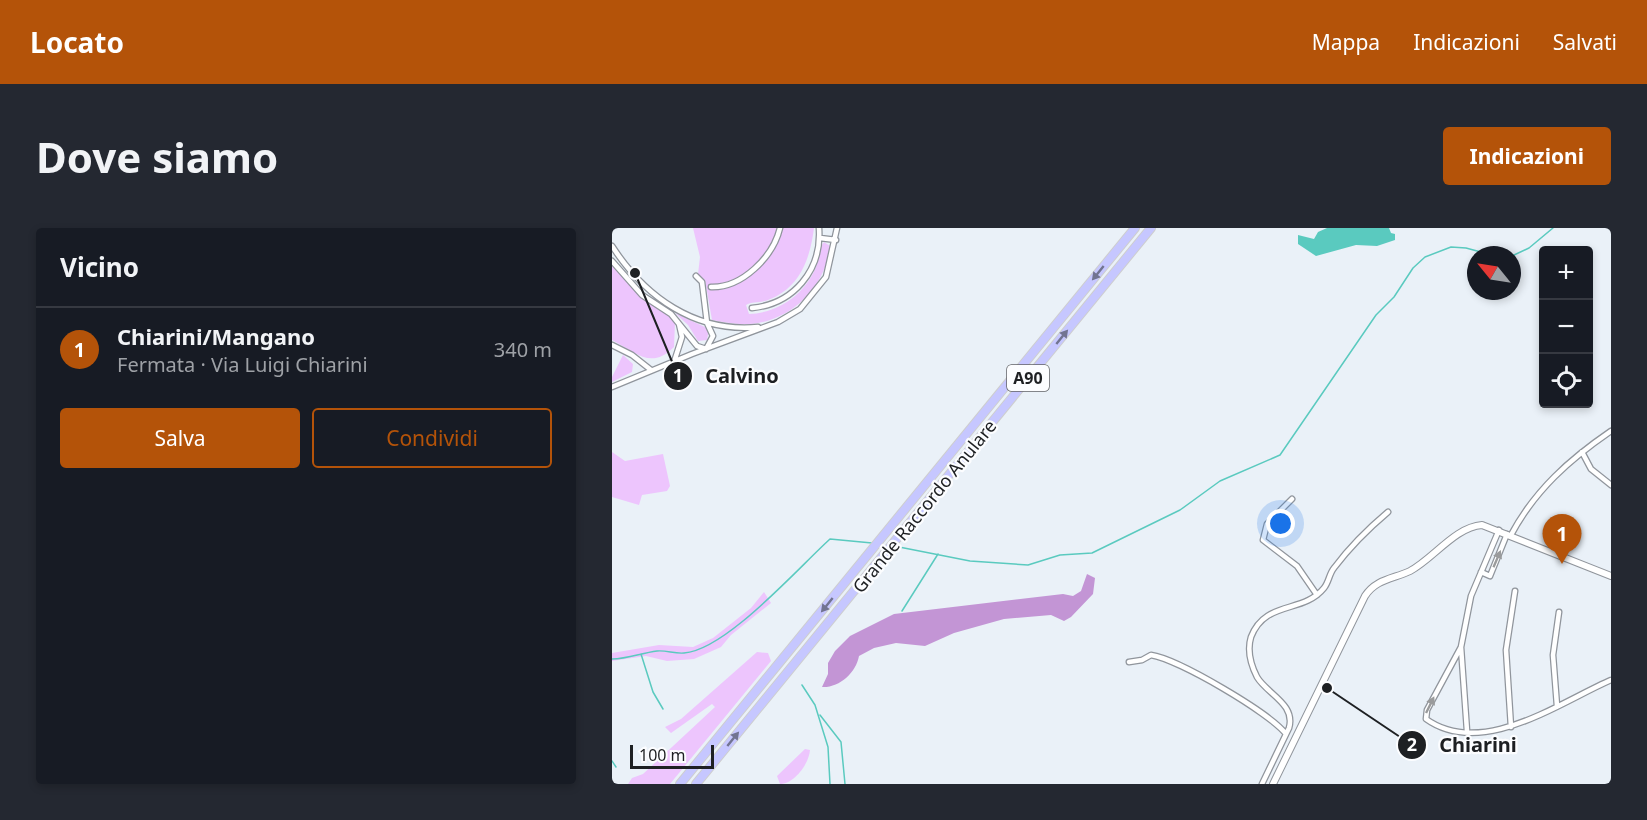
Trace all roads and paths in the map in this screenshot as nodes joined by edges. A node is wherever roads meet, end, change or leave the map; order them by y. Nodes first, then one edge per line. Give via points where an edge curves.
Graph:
1 (780, 228) edge
2 (819, 228) edge
3 (837, 228) edge
4 (1135, 228) edge
5 (1150, 228) edge
6 (820, 238) junction
7 (836, 240) junction
8 (612, 246) edge
9 (612, 261) edge
10 (696, 276) dead end
11 (711, 287) dead end
12 (752, 308) dead end
13 (678, 321) junction
14 (707, 323) junction
15 (767, 326) junction
16 (612, 345) edge
17 (706, 349) junction
18 (674, 362) junction
19 (651, 370) junction
20 (612, 387) edge
21 (1611, 431) edge
22 (1581, 452) junction
23 (1611, 485) edge
24 (1292, 499) dead end
25 (1388, 512) dead end
26 (1499, 530) junction
27 (1509, 535) junction
28 (1481, 572) junction
29 (1611, 576) edge
30 (1515, 591) dead end
31 (1317, 595) junction
32 (1559, 612) dead end
33 (1461, 647) junction
34 (1129, 662) dead end
35 (1611, 680) edge
36 (1557, 706) junction
37 (1511, 727) junction
38 (1467, 731) junction
39 (1286, 734) junction
40 (680, 784) edge
41 (696, 784) edge
42 (1262, 784) edge
43 (1273, 784) edge

1 - 11 street via 772,250 754,269 723,288
2 - 6 street
3 - 7 street
4 -> 40 highway, Grande Raccordo Anulare / A90
41 -> 5 highway, Grande Raccordo Anulare / A90
6 - 7 street
6 - 12 street via 806,279 792,295 770,306
7 - 15 street via 826,278 814,294 800,309
8 - 14 street via 624,266 653,294
9 - 13 street via 642,295
10 - 14 street via 702,282
13 - 17 street via 697,346
13 - 18 street via 682,337
14 - 15 street via 734,329
14 - 17 street via 713,336
15 - 17 street
16 - 19 street
17 - 18 street
18 - 19 street
19 - 20 street
21 - 22 street
22 - 23 street via 1594,472
22 - 27 street via 1547,484
24 - 31 street via 1267,524 1263,540 1297,566
25 - 31 street via 1335,567
26 - 27 street
26 - 28 street
26 - 43 street via 1482,525 1470,528 1414,568 1372,587
28 -> 27 street via 1490,576
27 - 29 street
28 - 33 street via 1466,616
30 - 37 street via 1506,650
31 - 39 street via 1262,618 1249,643 1257,677 1289,713 1291,723
32 - 36 street via 1553,662
33 - 38 street
38 -> 33 street via 1438,725 1425,715
34 - 39 street via 1152,655 1176,664 1259,710
35 - 36 street
36 - 37 street
37 - 38 street
39 - 42 street

